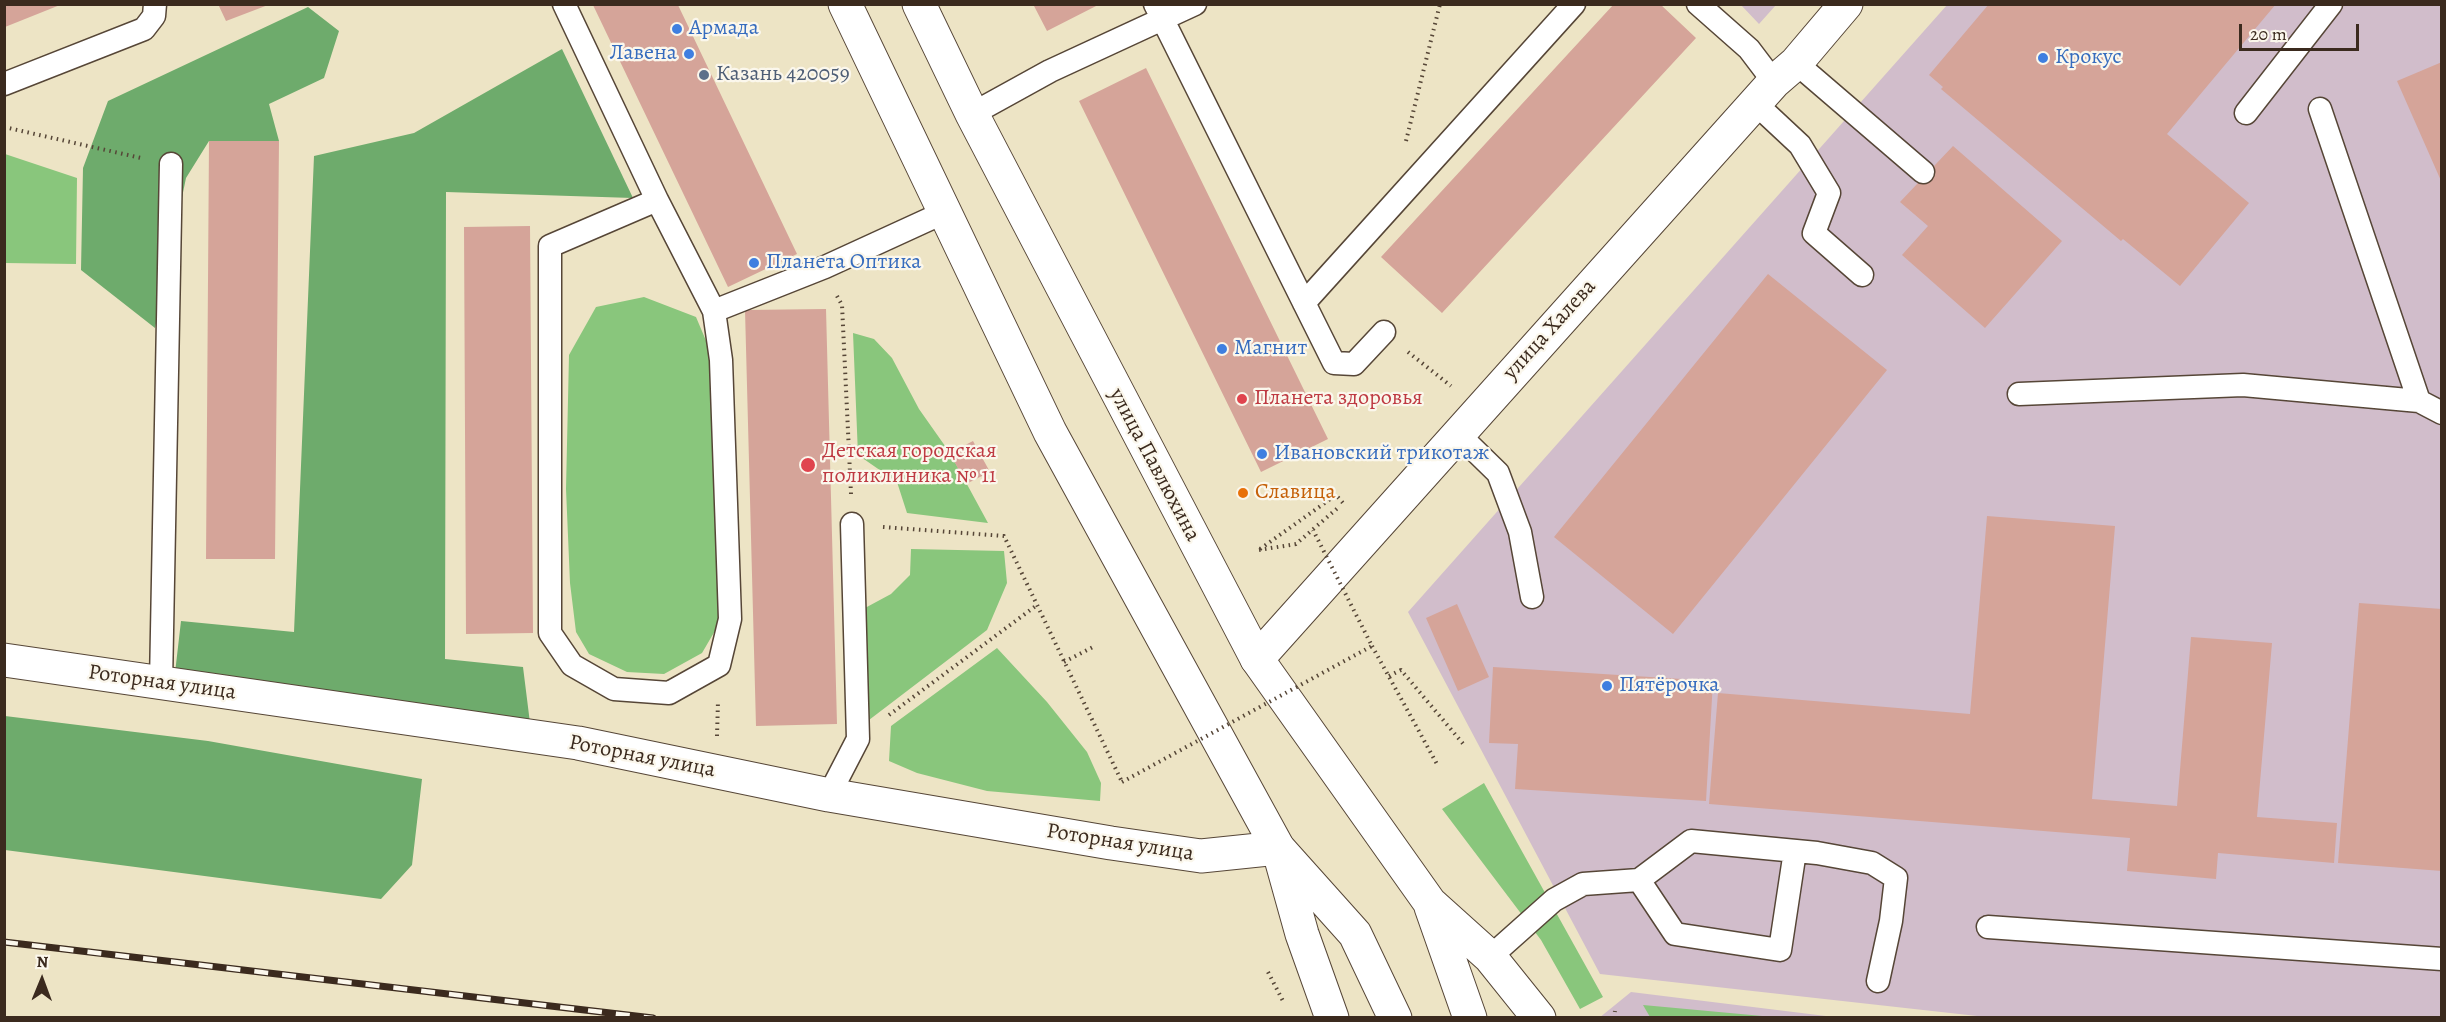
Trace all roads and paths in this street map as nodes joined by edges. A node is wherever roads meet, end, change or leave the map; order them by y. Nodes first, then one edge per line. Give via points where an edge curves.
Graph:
1 (155, 4) edge
2 (564, 4) edge
3 (845, 4) edge
4 (919, 4) edge
5 (1195, 4) edge
6 (1440, 4) edge
7 (1574, 4) edge
8 (1698, 4) edge
9 (1846, 4) edge
10 (2331, 4) edge
11 (1160, 13) edge
12 (1775, 83) junction
13 (4, 84) edge
14 (2320, 109) dead end
15 (2246, 113) dead end
16 (972, 114) junction
17 (4, 127) edge
18 (1403, 152) dead end
19 (171, 165) joint
20 (1923, 172) dead end
21 (657, 200) junction
22 (945, 212) junction
23 (825, 267) junction
24 (1862, 275) dead end
25 (1304, 303) junction
26 (714, 311) junction
27 (1384, 332) joint
28 (1454, 389) dead end
29 (2019, 394) dead end
30 (2419, 401) junction
31 (2442, 413) edge
32 (1458, 434) junction
33 (1343, 504) dead end
34 (852, 524) junction
35 (1532, 597) dead end
36 (1037, 605) junction
37 (1095, 646) dead end
38 (1372, 646) junction
39 (1257, 659) junction
40 (4, 660) edge
41 (1064, 662) junction
42 (719, 664) junction
43 (1389, 676) junction
44 (161, 683) junction
45 (858, 739) junction
46 (1465, 746) dead end
47 (1437, 764) dead end
48 (717, 772) junction
49 (829, 795) junction
50 (1278, 848) junction
51 (1795, 851) junction
52 (1639, 880) junction
53 (1430, 903) junction
54 (1988, 927) dead end
55 (1490, 957) junction
56 (2442, 959) edge
57 (1268, 972) dead end
58 (1878, 981) dead end
59 (1287, 1008) dead end
60 (1615, 1011) dead end
61 (1332, 1017) edge
62 (1395, 1017) edge
63 (1470, 1017) edge
64 (1539, 1017) edge
65 (1614, 1017) edge

1 - 13 lane via 154,16 144,29
2 - 21 lane
3 - 22 main road
4 - 16 main road, улица Павлюхина
5 - 11 lane
6 - 18 path
7 - 25 lane
8 - 12 lane via 1749,49
9 - 12 main road, улица Халева
10 - 15 lane
11 - 16 lane
11 - 25 lane
12 - 20 lane
12 - 24 lane via 1800,145 1829,193 1814,233
12 - 32 main road, улица Халева
14 - 30 lane
16 - 39 main road, улица Павлюхина
17 - 19 path
19 - 44 lane
21 - 26 lane
21 - 42 lane via 550,246 550,633 572,665 614,689 669,693
22 - 23 lane
22 - 50 main road via 1050,432
23 - 26 lane
23 - 34 path via 842,305
25 - 27 lane via 1334,363 1354,364
26 - 42 lane via 721,360 730,619
27 - 28 path
29 - 30 lane via 2243,385
30 - 31 lane
32 - 35 lane via 1498,473 1520,532
32 - 39 main road, улица Халева
33 - 38 path, bridge via 1336,495 1259,550 1296,544 1313,530
34 - 36 path via 1004,536
34 - 45 lane
36 - 41 path
36 - 45 path
37 - 41 path
38 - 41 path, bridge via 1122,782
38 - 43 path
39 - 53 main road, улица Павлюхина
40 - 44 main road, Роторная улица
42 - 48 path
43 - 46 path via 1401,670
43 - 47 path
44 - 48 main road, Роторная улица via 578,743
45 - 49 lane
48 - 49 main road, Роторная улица
49 - 50 main road, Роторная улица via 1200,856
50 - 61 main road via 1302,934
50 - 62 main road via 1355,933
51 - 52 lane via 1691,841
51 - 52 lane via 1780,950 1675,934
51 - 58 lane via 1872,863 1896,878 1892,921
52 - 55 lane via 1583,884 1554,900
53 - 55 main road, улица Павлюхина
53 - 63 main road, улица Павлюхина
54 - 56 lane
55 - 64 main road, улица Павлюхина
57 - 59 path
60 - 65 path

